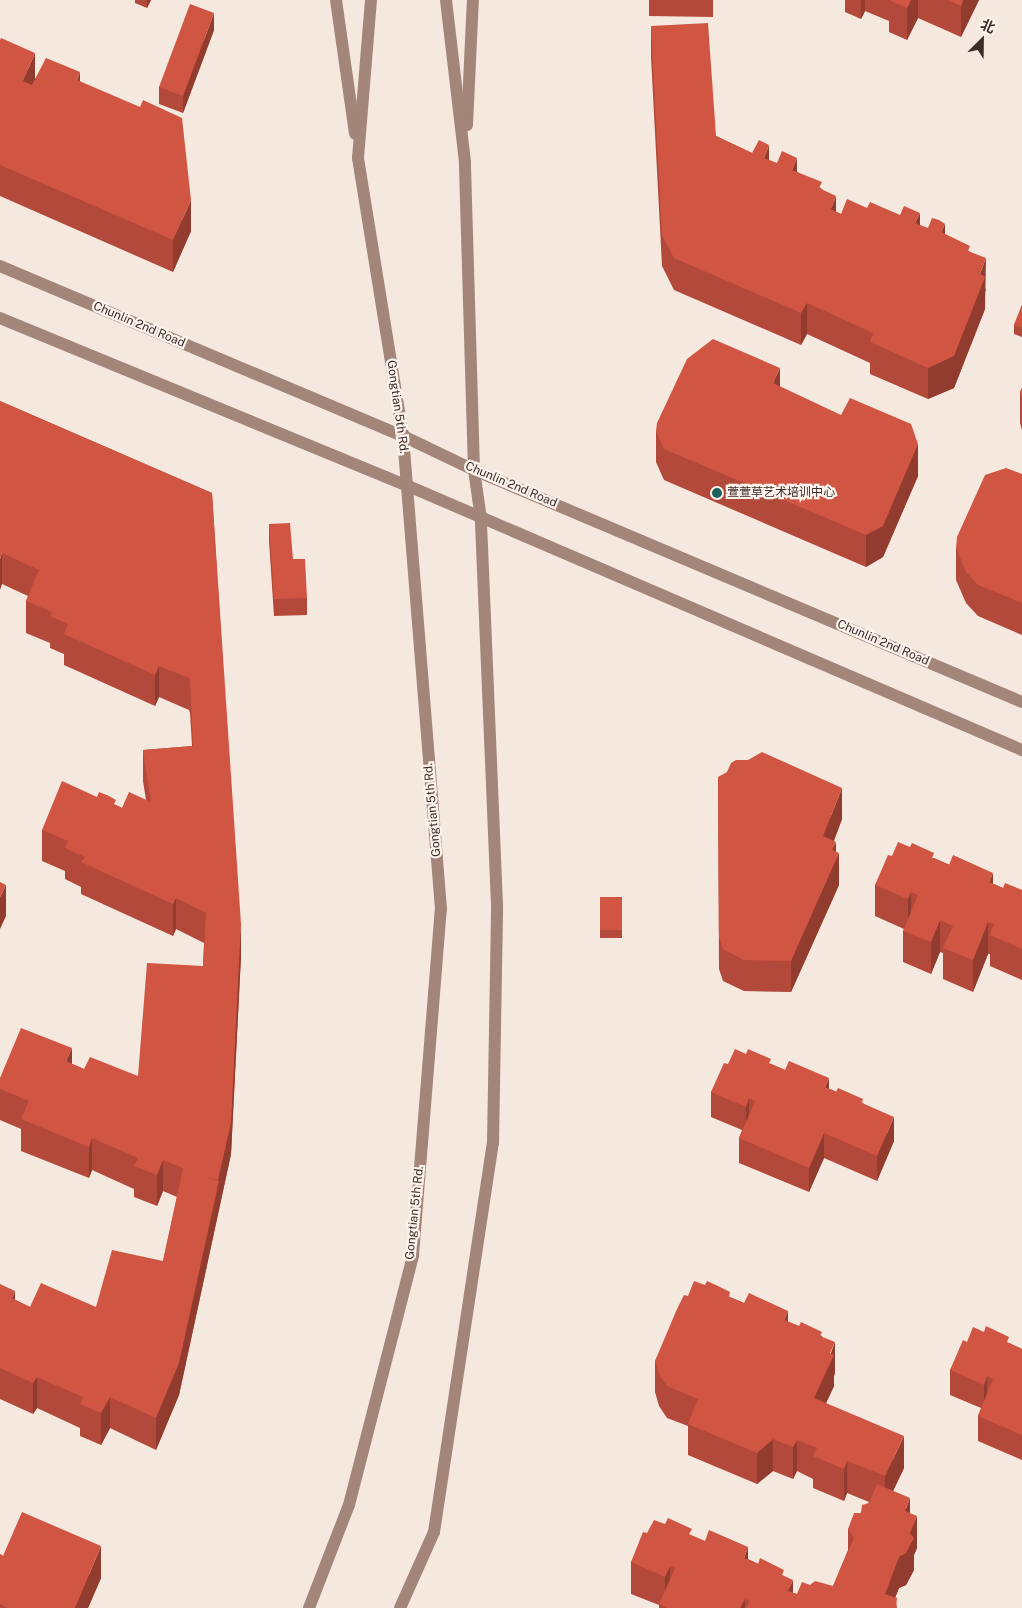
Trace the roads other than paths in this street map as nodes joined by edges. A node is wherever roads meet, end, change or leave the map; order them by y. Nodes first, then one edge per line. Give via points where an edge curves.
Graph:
1 (336, 0) edge
2 (370, 0) edge
3 (446, 0) edge
4 (473, 0) edge
5 (358, 158) junction
6 (465, 162) junction
7 (0, 266) edge
8 (0, 318) edge
9 (403, 436) junction
10 (474, 470) junction
11 (406, 485) junction
12 (481, 519) junction
13 (1022, 702) edge
14 (1022, 750) edge
15 (309, 1608) edge
16 (400, 1608) edge

1 - 5 main road
2 - 5 main road, Gongtian 5th Rd.
3 - 6 main road
4 - 6 main road
5 - 9 main road, Gongtian 5th Rd.
6 - 10 main road
7 - 9 main road, Chunlin 2nd Road
8 - 11 main road
9 - 10 main road, Chunlin 2nd Road
9 - 11 main road, Gongtian 5th Rd.
10 - 12 main road
10 - 13 main road, Chunlin 2nd Road
11 - 12 main road
11 - 15 main road, Gongtian 5th Rd. via 441,909 413,1255 349,1506
12 - 14 main road
12 - 16 main road via 497,904 493,1142 434,1532

